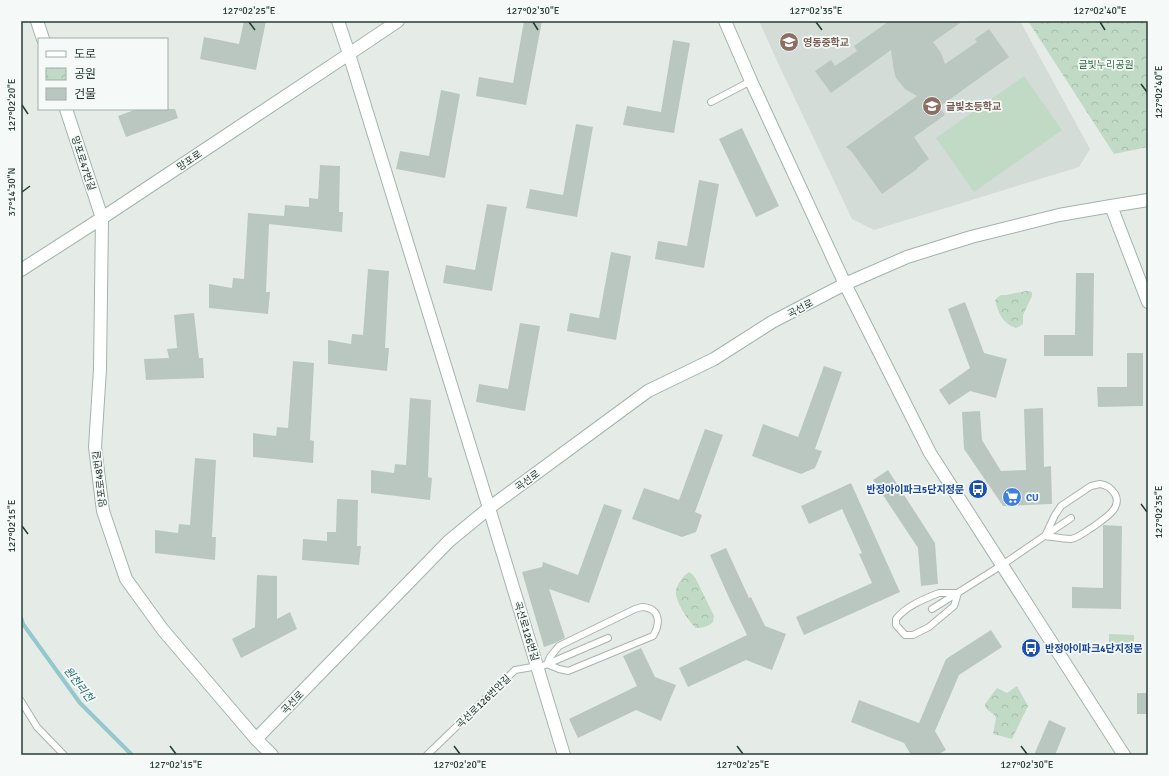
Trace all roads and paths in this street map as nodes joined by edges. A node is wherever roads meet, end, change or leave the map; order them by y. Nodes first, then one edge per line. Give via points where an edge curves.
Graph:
1 (37, 21) edge
2 (338, 21) edge
3 (398, 21) edge
4 (725, 21) edge
5 (43, 38) edge
6 (349, 54) junction
7 (751, 81) junction
8 (711, 102) dead end
9 (66, 110) edge
10 (1148, 200) edge
11 (1110, 206) junction
12 (102, 218) junction
13 (25, 267) edge
14 (845, 284) junction
15 (1148, 302) edge
16 (489, 508) junction
17 (1071, 518) dead end
18 (1046, 536) junction
19 (1002, 565) junction
20 (958, 594) junction
21 (932, 609) dead end
22 (608, 638) dead end
23 (541, 666) junction
24 (21, 702) edge
25 (256, 739) junction
26 (64, 755) edge
27 (272, 755) edge
28 (427, 755) edge
29 (564, 755) edge
30 (1124, 755) edge

1 - 5 street
2 - 6 street, 곡선로126번길
3 - 6 street, 망포로
4 - 7 street
6 - 12 street, 망포로
6 - 16 street, 곡선로126번길
7 - 8 lane
7 - 14 street
9 - 12 street, 망포로47번길
10 - 11 street, 곡선로
11 - 14 street, 곡선로 via 1059,215 970,237 907,257
11 - 15 street
12 - 13 street, 망포로
12 - 25 street, 망포로48번길 via 96,447 102,511 126,579 163,630
14 - 16 street, 곡선로 via 772,322 714,359 648,391
14 - 19 street via 930,453
16 - 23 street, 곡선로126번길
16 - 25 street, 곡선로 via 449,541
17 - 18 lane
18 - 18 lane via 1061,506 1091,486 1106,485 1113,490 1117,499 1116,507 1111,514 1071,539
18 - 19 lane
19 - 20 lane
19 - 30 street
20 - 20 lane via 939,593 922,600 900,613 896,625 905,635 913,635 929,627 954,606
20 - 21 lane
22 - 23 lane, 곡선로126번안길
23 - 23 lane via 560,646 635,609 648,607 657,614 658,624 653,636 568,671
23 - 28 lane, 곡선로126번안길 via 515,670
23 - 29 street, 곡선로126번길
24 - 26 lane via 38,727
25 - 27 street

